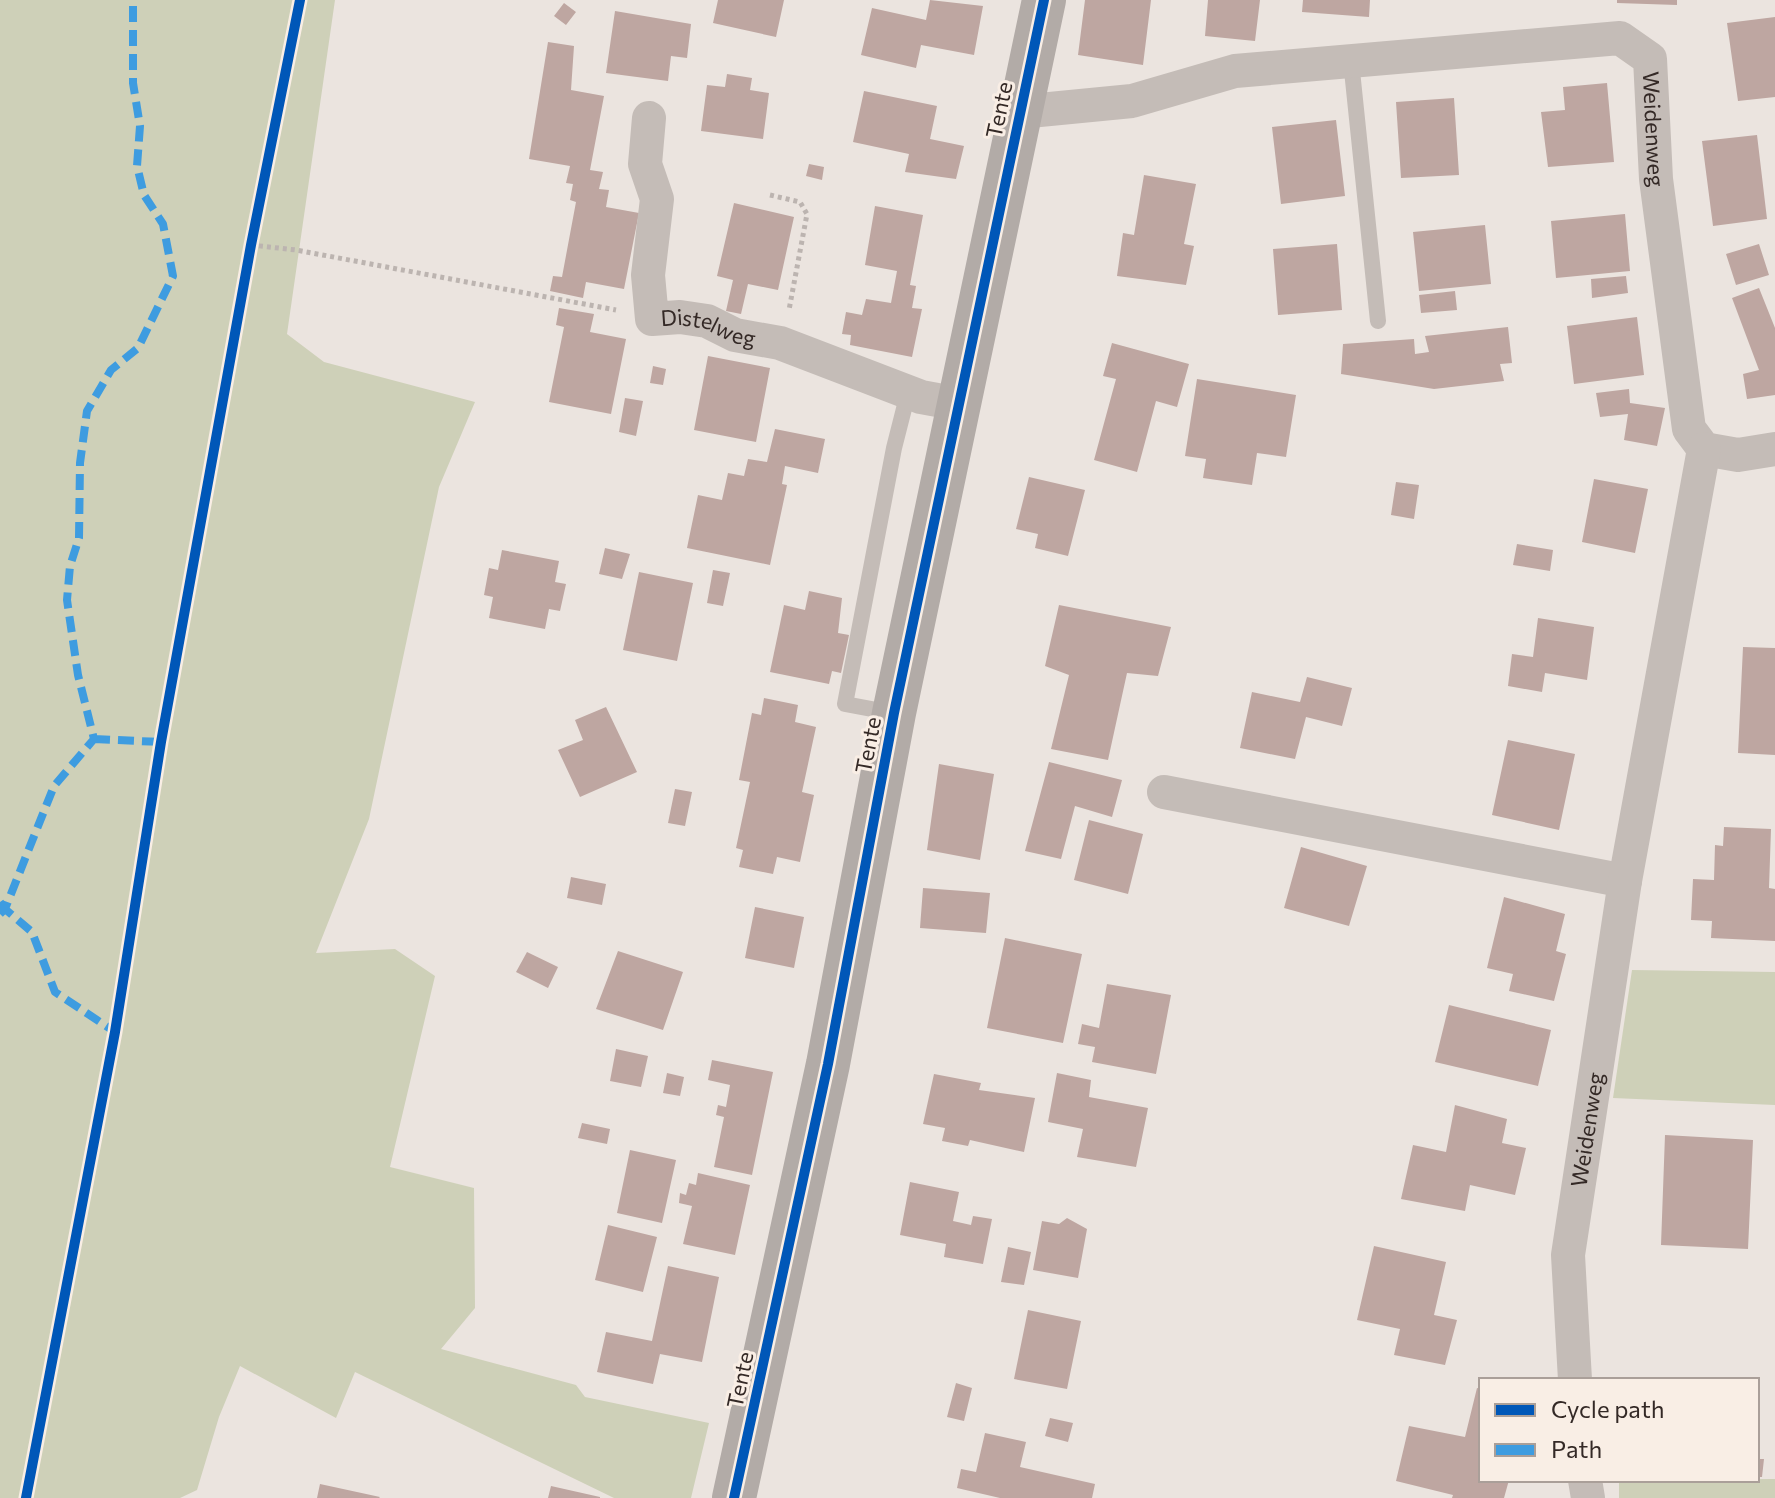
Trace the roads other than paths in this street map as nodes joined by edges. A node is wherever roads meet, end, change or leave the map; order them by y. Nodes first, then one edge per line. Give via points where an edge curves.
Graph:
1 (1044, 0) edge
2 (1351, 61) junction
3 (1019, 112) junction
4 (649, 118) dead end
5 (1378, 321) dead end
6 (908, 393) junction
7 (959, 404) junction
8 (1704, 449) junction
9 (1775, 449) edge
10 (894, 713) junction
11 (1164, 792) dead end
12 (1625, 881) junction
13 (1575, 1378) edge
14 (734, 1498) edge

1 - 3 main road, Tente
2 - 3 street, Weidenweg via 1235,71 1132,101
2 - 5 lane
2 - 8 street, Weidenweg via 1620,38 1650,59 1656,179 1689,429
3 - 7 main road, Tente
4 - 6 street, Distelweg via 645,164 657,199 648,275 652,319 707,321
6 - 7 street, Distelweg
6 - 10 lane via 845,704
7 - 10 main road, Tente
8 - 9 street via 1738,455
8 - 12 street, Weidenweg
10 - 14 main road, Tente via 828,1064
11 - 12 street
12 - 13 street, Weidenweg via 1568,1255

